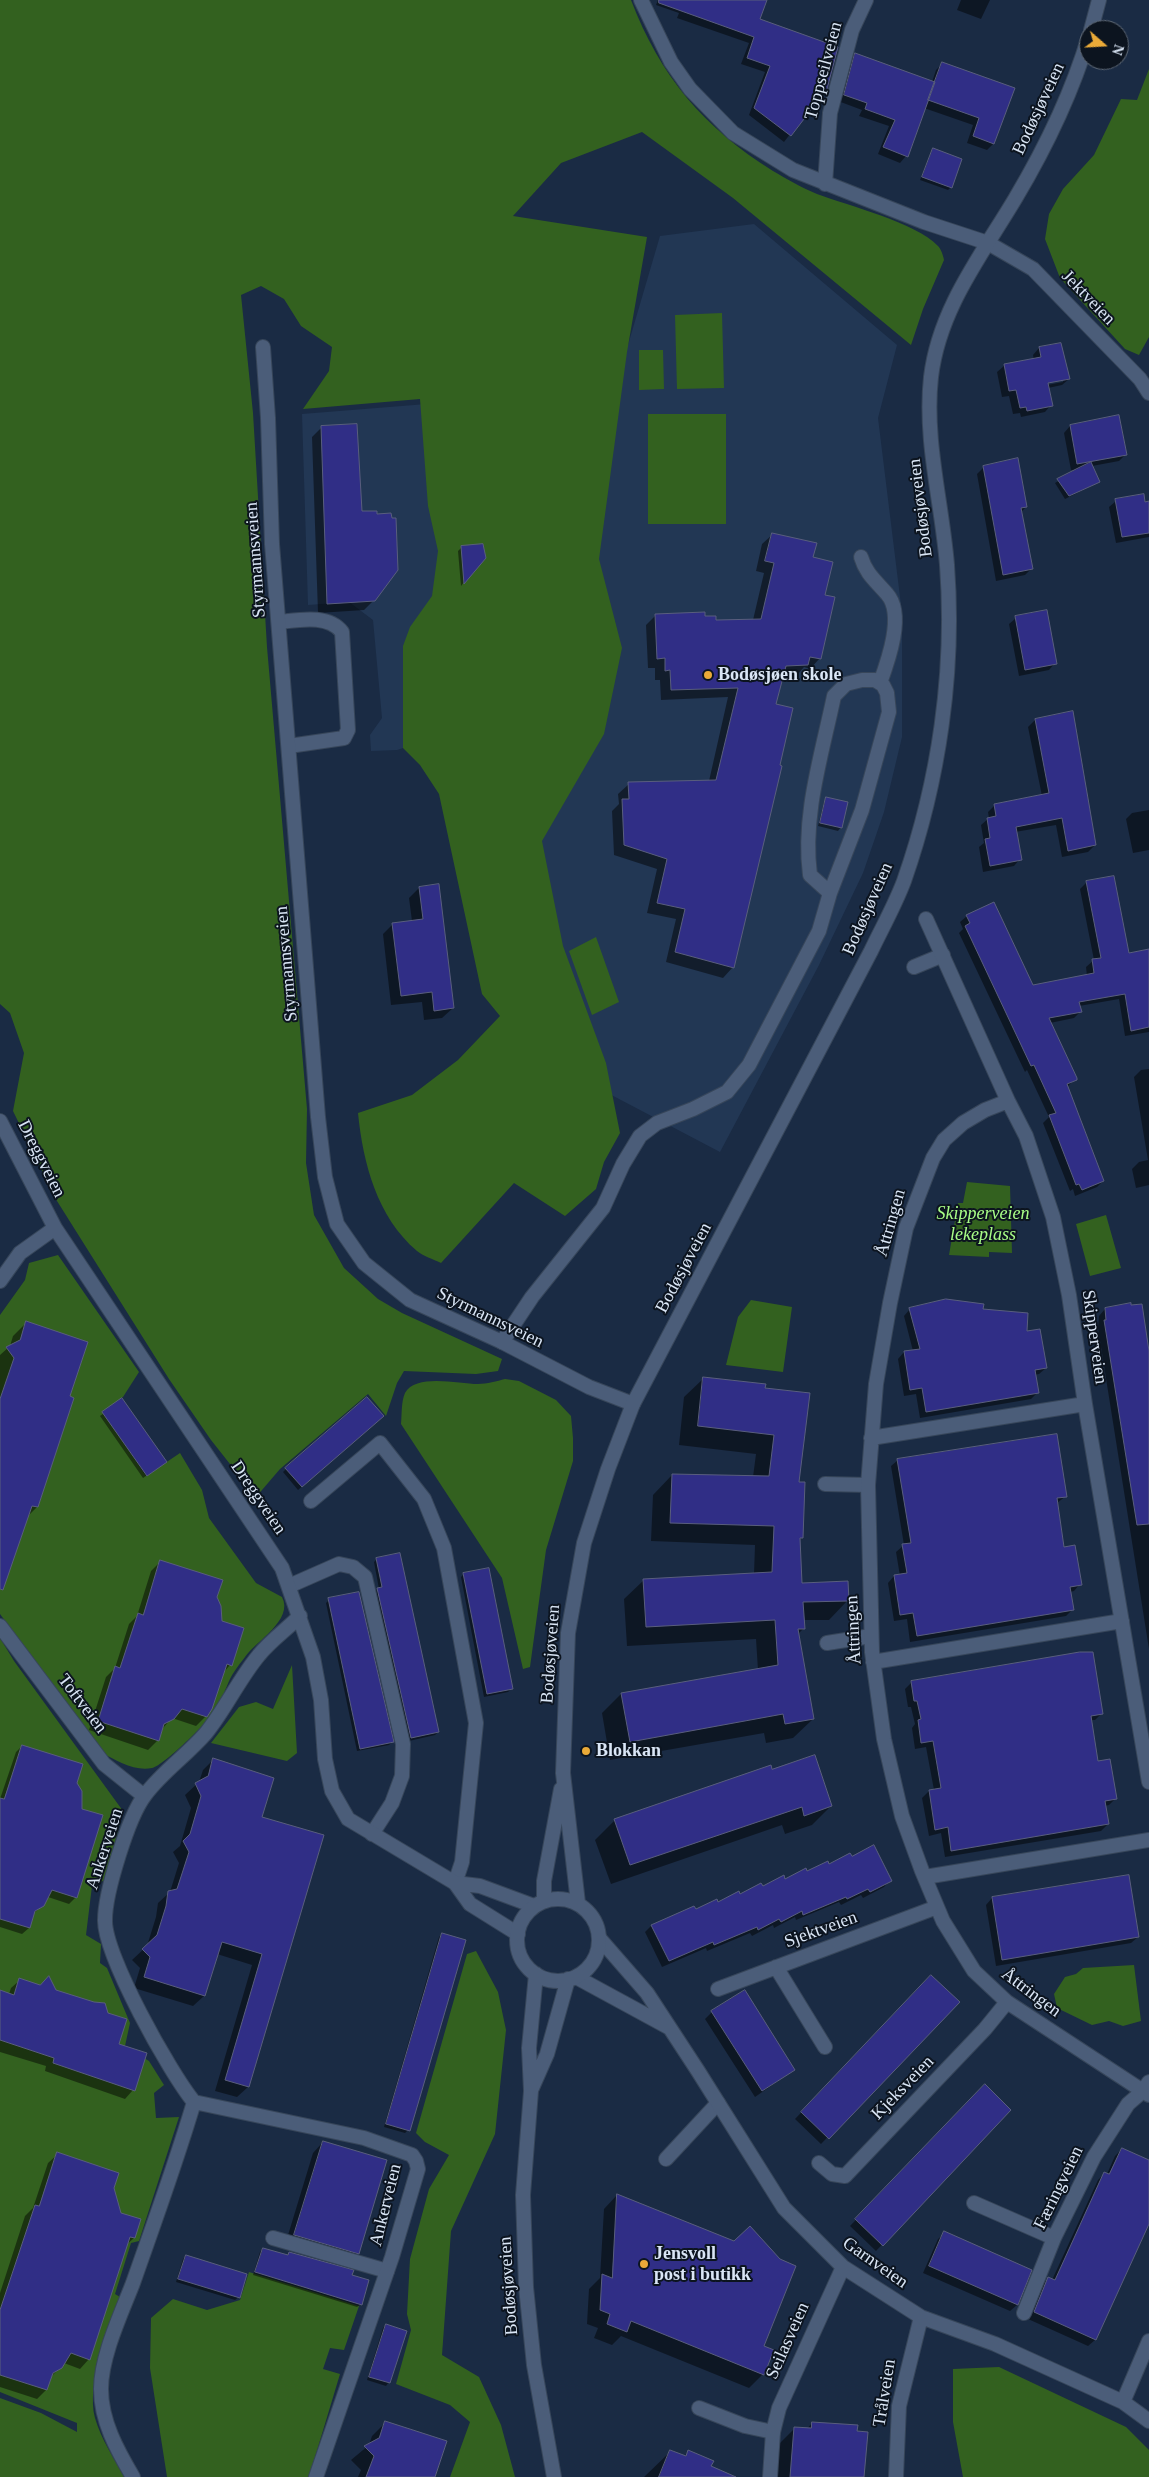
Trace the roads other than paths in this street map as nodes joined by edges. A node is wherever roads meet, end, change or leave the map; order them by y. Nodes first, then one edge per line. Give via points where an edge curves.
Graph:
1 (642, 0) edge
2 (866, 0) edge
3 (1099, 0) edge
4 (1094, 20) edge
5 (1079, 70) edge
6 (825, 184) junction
7 (988, 243) junction
8 (263, 347) dead end
9 (1149, 393) edge
10 (861, 557) dead end
11 (279, 622) junction
12 (880, 683) junction
13 (288, 746) junction
14 (830, 893) junction
15 (926, 919) dead end
16 (943, 955) junction
17 (914, 967) dead end
18 (1008, 1101) junction
19 (0, 1121) edge
20 (55, 1228) junction
21 (0, 1281) edge
22 (502, 1342) junction
23 (633, 1404) junction
24 (1085, 1404) junction
25 (871, 1438) junction
26 (824, 1484) dead end
27 (868, 1484) junction
28 (311, 1501) dead end
29 (289, 1586) junction
30 (300, 1616) junction
31 (1122, 1620) junction
32 (0, 1626) edge
33 (871, 1636) junction
34 (827, 1643) dead end
35 (874, 1662) junction
36 (563, 1773) junction
37 (1149, 1782) edge
38 (144, 1796) junction
39 (372, 1834) junction
40 (1149, 1840) edge
41 (925, 1877) junction
42 (455, 1883) junction
43 (539, 1904) junction
44 (578, 1904) junction
45 (937, 1907) junction
46 (518, 1934) junction
47 (600, 1938) junction
48 (776, 1967) junction
49 (536, 1974) junction
50 (572, 1978) junction
51 (718, 1990) dead end
52 (1007, 2002) junction
53 (670, 2028) junction
54 (825, 2047) dead end
55 (1147, 2089) edge
56 (531, 2091) junction
57 (194, 2102) junction
58 (718, 2103) junction
59 (666, 2159) dead end
60 (819, 2163) dead end
61 (974, 2203) dead end
62 (273, 2238) dead end
63 (1054, 2238) junction
64 (843, 2268) junction
65 (387, 2272) junction
66 (1024, 2313) dead end
67 (921, 2317) junction
68 (1149, 2341) edge
69 (1122, 2402) junction
70 (699, 2408) dead end
71 (1149, 2421) edge
72 (773, 2432) junction
73 (133, 2477) edge
74 (316, 2477) edge
75 (554, 2477) edge
76 (770, 2477) edge
77 (896, 2477) edge

1 - 6 street via 671,62 711,112 733,133 793,170
2 - 6 street, Toppseilveien via 852,30 830,113
3 - 4 street
5 - 7 street, Bodøsjøveien via 1050,135
6 - 7 street
7 - 9 street, Jektveien via 1033,269 1140,379
7 - 23 street, Bodøsjøveien via 961,285 941,330 931,377 930,416 947,566 948,650 942,729 927,804 903,882 872,951
8 - 11 street, Styrmannsveien
10 - 12 street via 870,577 888,594 893,604 893,647
11 - 13 street, Styrmannsveien
11 - 13 street via 327,621 336,624 342,632 348,730 344,738
12 - 14 street via 887,693 889,712 862,810
12 - 14 street via 862,680 846,684 834,696 811,812 807,851 810,875
13 - 22 street, Styrmannsveien via 324,1177 337,1224 364,1263 410,1300
14 - 22 street via 819,931 749,1065 727,1092 657,1122 640,1136 603,1208 532,1297
15 - 16 street, Skipperveien
16 - 17 street
16 - 18 street, Skipperveien
18 - 24 street, Skipperveien via 1026,1136 1053,1217 1069,1295
18 - 25 street, Åttringen via 971,1119 944,1140 918,1192 906,1228 890,1303 876,1384
19 - 20 street, Dreggveien
20 - 21 street via 20,1253
20 - 29 street, Dreggveien via 282,1568
22 - 23 street, Styrmannsveien via 589,1387
23 - 36 street, Bodøsjøveien via 584,1543 575,1587 568,1632
24 - 25 street
24 - 31 street, Skipperveien
25 - 27 street, Åttringen
26 - 27 street
27 - 33 street, Åttringen
28 - 42 street via 380,1443 424,1499 444,1548 476,1723 462,1862
29 - 30 street, Dreggveien
29 - 39 street via 339,1564 353,1567 365,1577 403,1744 402,1776 392,1803
30 - 38 street, Ankerveien via 259,1654 223,1711 200,1740
30 - 39 street, Dreggveien via 313,1656 332,1791 348,1819
31 - 35 street
31 - 37 street, Skipperveien
32 - 38 street, Toftveien via 104,1764
33 - 34 street
33 - 35 street, Åttringen
35 - 41 street, Åttringen via 884,1739 902,1816
36 - 43 street, Bodøsjøveien
36 - 44 street, Bodøsjøveien
38 - 57 street, Ankerveien via 128,1828 104,1921 111,1947 132,1995 180,2085
39 - 42 street, Dreggveien
40 - 41 street
41 - 45 street, Åttringen
42 - 43 street, Dreggveien via 480,1886
42 - 46 street, Dreggveien via 470,1904
43 - 44 street via 562,1899
43 - 46 street via 526,1914
44 - 47 street via 597,1924
45 - 48 street, Sjektveien
45 - 52 street, Åttringen via 974,1971
46 - 49 street via 521,1957
47 - 50 street via 594,1961
47 - 53 street, Garnveien via 647,1993
48 - 51 street, Sjektveien
48 - 54 street
49 - 50 street via 557,1981
49 - 56 street, Bodøsjøveien via 529,2048
50 - 53 street, Garnveien
50 - 56 street, Bodøsjøveien
52 - 55 street, Åttringen
52 - 60 street, Kjeksveien via 845,2176 832,2174
53 - 58 street, Garnveien
55 - 63 street, Færingveien via 1128,2104 1094,2157
56 - 75 street, Bodøsjøveien via 523,2195 526,2288 534,2365
57 - 65 street, Ankerveien via 354,2136 412,2155 418,2169
57 - 73 street via 176,2164 114,2334 101,2388 111,2436
58 - 59 street
58 - 64 street, Garnveien via 784,2208
61 - 63 street
62 - 65 street
63 - 66 street, Færingveien
64 - 67 street, Garnveien
64 - 72 street, Seilasveien via 779,2408
65 - 74 street, Ankerveien
67 - 69 street, Garnveien via 996,2344
67 - 77 street, Trålveien via 899,2406
68 - 69 street
69 - 71 street, Garnveien
70 - 72 street via 745,2426
72 - 76 street, Seilasveien

